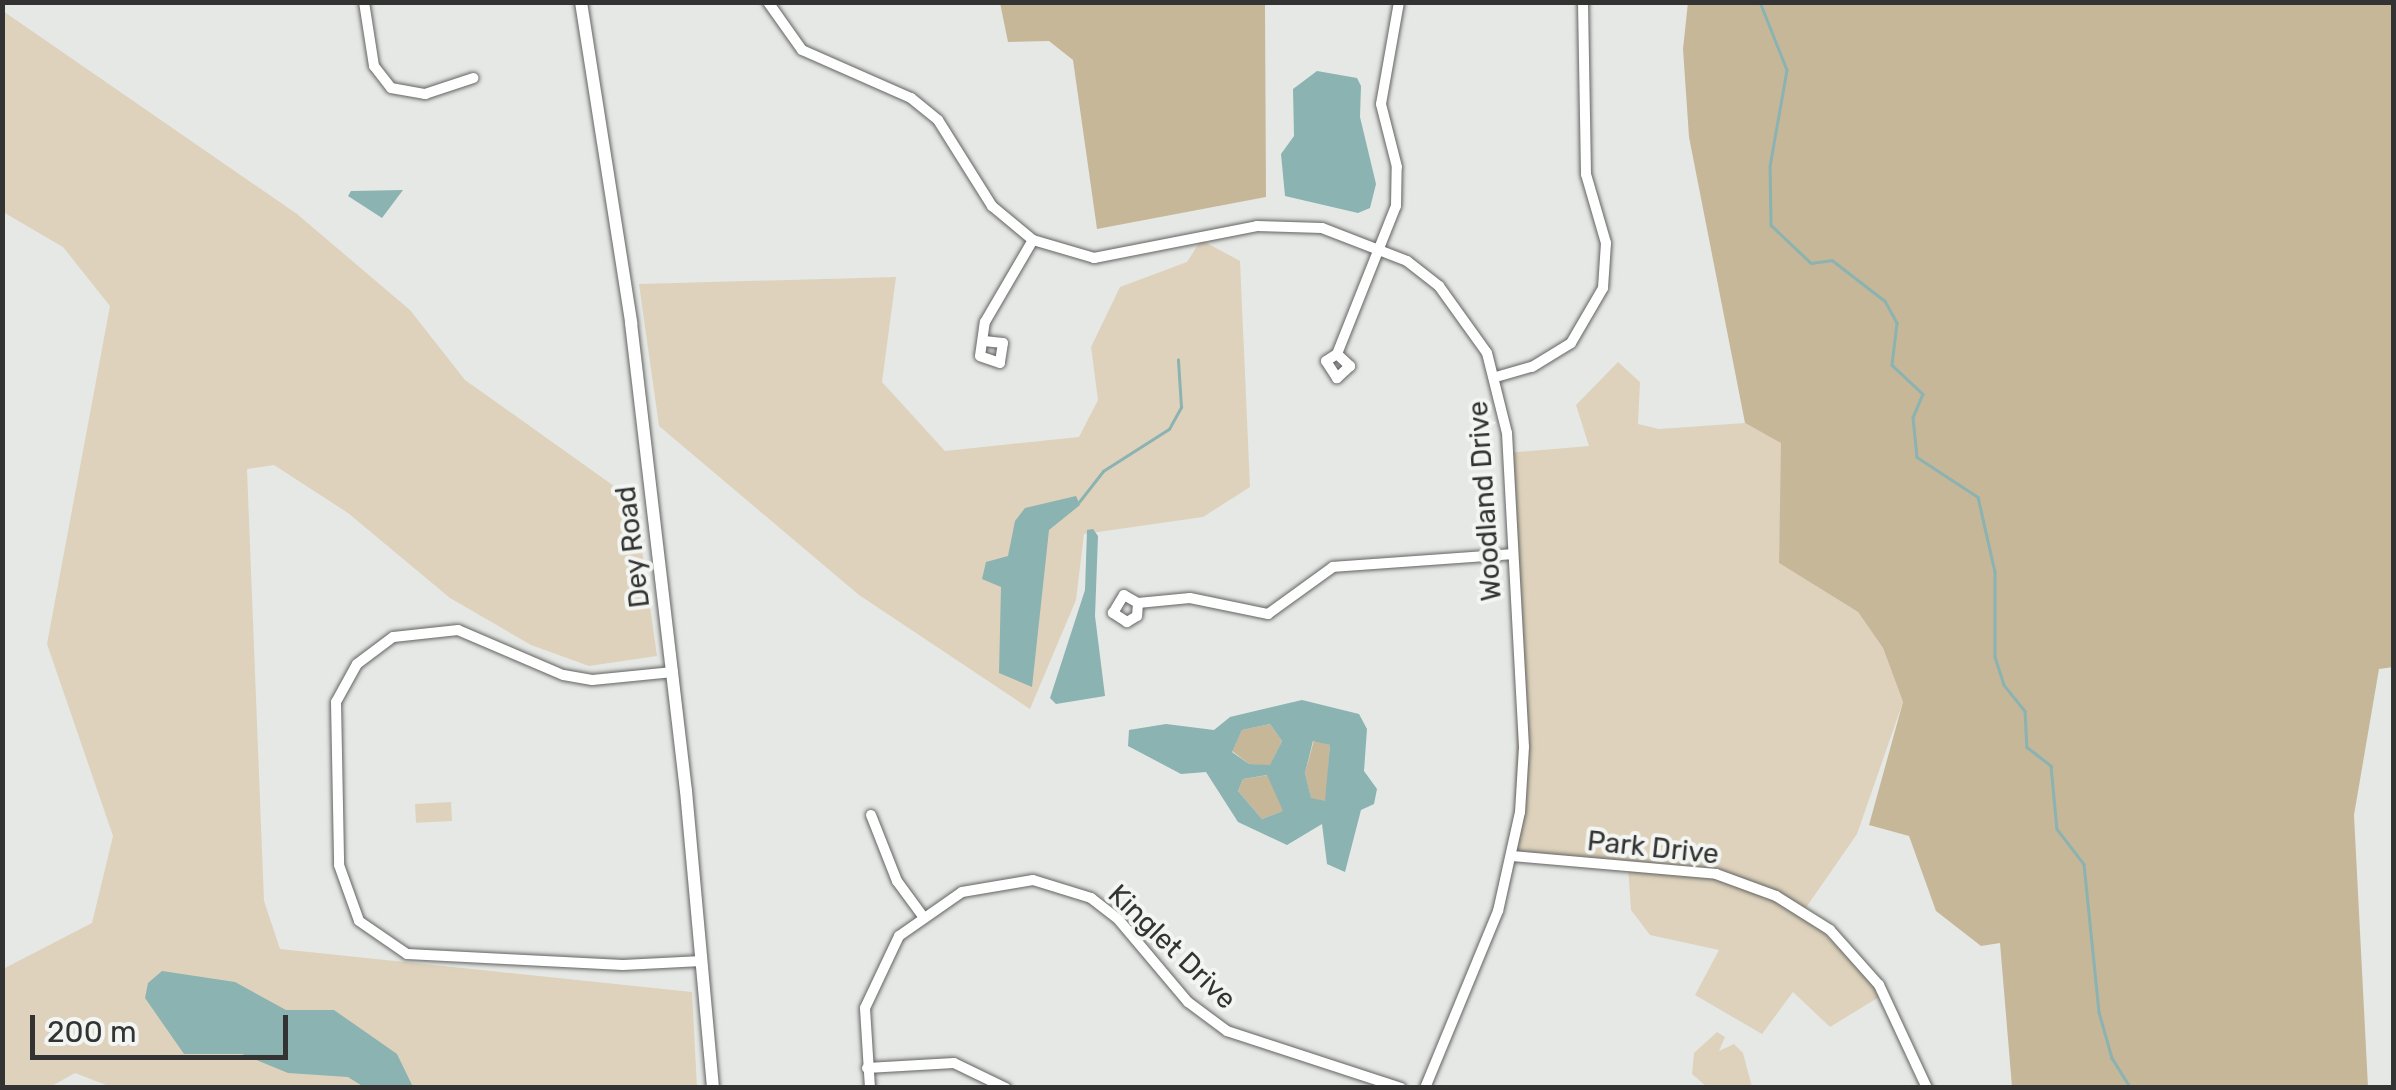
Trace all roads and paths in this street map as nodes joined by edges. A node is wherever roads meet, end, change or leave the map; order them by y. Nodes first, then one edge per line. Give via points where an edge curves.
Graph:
1 (364, 2) edge
2 (581, 2) edge
3 (768, 2) edge
4 (1399, 2) edge
5 (1582, 2) edge
6 (473, 78) dead end
7 (1033, 240) junction
8 (1377, 248) junction
9 (984, 341) dead end
10 (1337, 354) dead end
11 (1496, 377) junction
12 (1512, 554) junction
13 (1138, 603) dead end
14 (673, 672) junction
15 (870, 815) dead end
16 (1512, 856) junction
17 (922, 916) junction
18 (702, 961) junction
19 (867, 1068) junction
20 (713, 1088) edge
21 (870, 1088) edge
22 (1006, 1088) edge
23 (1401, 1088) edge
24 (1425, 1088) edge
25 (1926, 1088) edge

1 - 6 street via 374,66 391,88 446,92
2 - 14 main road, Dey Road via 631,322
3 - 7 street, Woodland Drive via 802,50 911,98 938,120 992,206
4 - 8 street via 1381,104 1398,188
5 - 11 street via 1586,174 1606,243 1603,288 1571,343 1532,367
7 - 8 street, Woodland Drive via 1094,258 1292,225
7 - 9 street via 992,304
8 - 10 street
8 - 11 street, Woodland Drive via 1439,286 1488,354
11 - 12 street, Woodland Drive via 1507,433
12 - 13 street via 1333,567 1268,614 1190,598
12 - 16 street, Woodland Drive via 1524,747
14 - 18 main road, Dey Road
14 - 18 street via 592,680 563,676 458,630 393,637 357,664 336,702 339,865 344,895 359,921 408,954 595,964
15 - 17 street via 897,881
16 - 24 street, Woodland Drive via 1498,910
16 - 25 street, Park Drive via 1716,874 1776,896 1830,930 1880,985
17 - 19 street, Kinglet Drive via 899,936 874,982 866,1008
17 - 23 street, Kinglet Drive via 994,883 1034,880 1092,898 1188,1002 1227,1031
18 - 20 main road, Dey Road
19 - 21 street, Kinglet Drive
19 - 22 street via 954,1063

